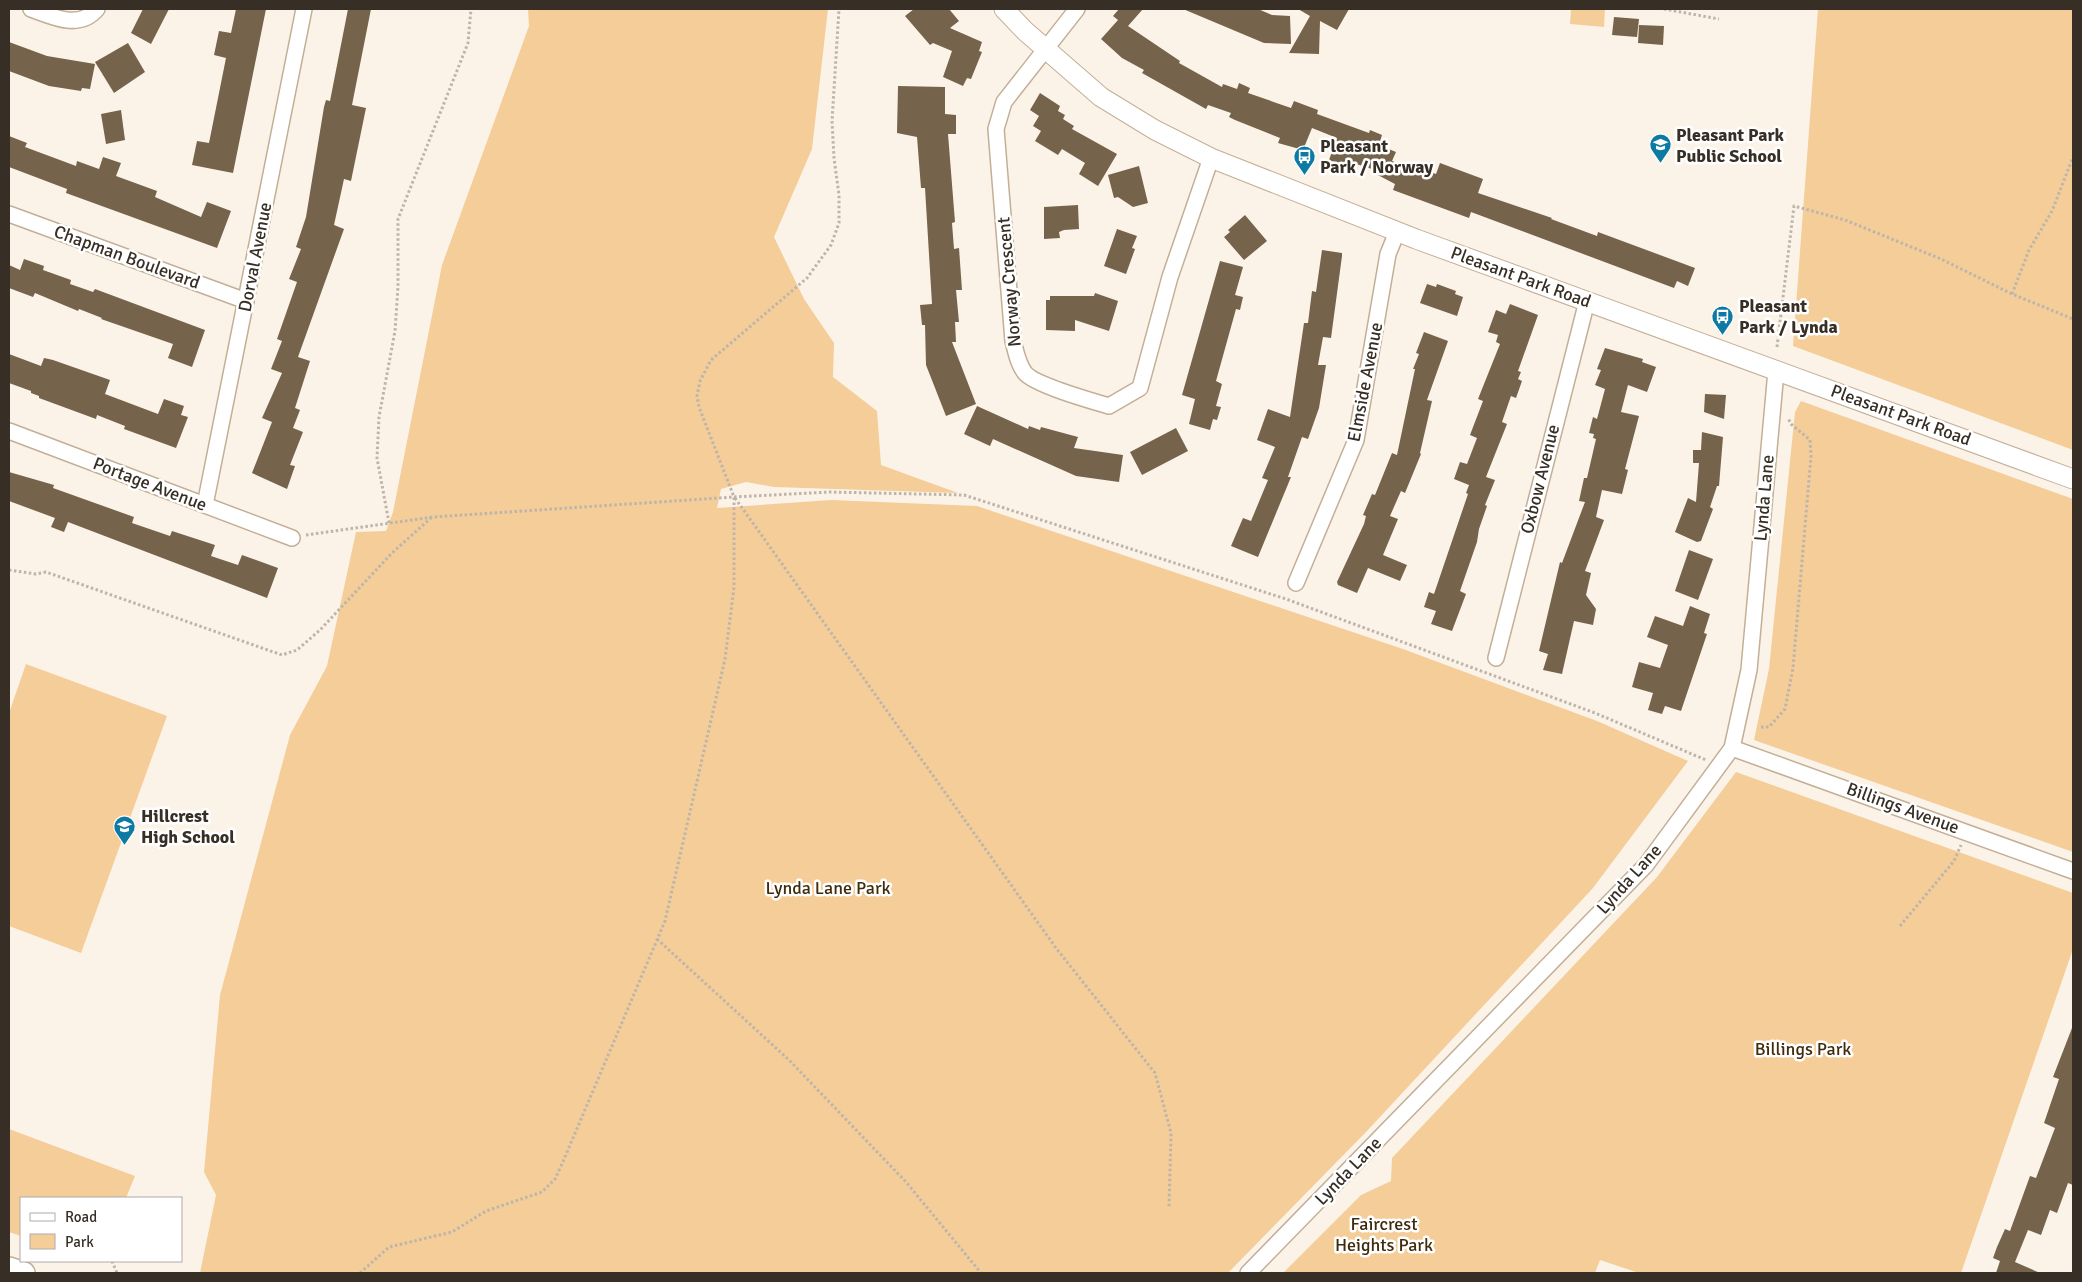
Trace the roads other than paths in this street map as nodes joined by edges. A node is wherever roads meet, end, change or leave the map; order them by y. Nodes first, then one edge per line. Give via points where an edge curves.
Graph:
1 (31, 9) edge
2 (97, 9) edge
3 (304, 9) edge
4 (1004, 9) edge
5 (1077, 9) edge
6 (1045, 47) junction
7 (1210, 158) junction
8 (9, 214) edge
9 (1397, 232) junction
10 (246, 301) junction
11 (1587, 301) junction
12 (1776, 370) junction
13 (9, 431) edge
14 (2073, 479) edge
15 (205, 505) junction
16 (292, 538) road end
17 (1296, 583) dead end
18 (1496, 658) dead end
19 (1732, 748) junction
20 (2073, 871) edge
21 (9, 1268) edge
22 (24, 1273) edge
23 (1248, 1273) edge

1 - 2 street via 60,20 78,21
3 - 10 street, Dorval Avenue
4 - 6 street, Pleasant Park Road
5 - 6 street
6 - 7 street, Pleasant Park Road via 1101,97
6 - 7 street, Norway Crescent via 1004,102 996,129 1013,341 1017,360 1026,375 1109,406 1140,388 1170,277
7 - 9 street, Pleasant Park Road
8 - 10 street, Chapman Boulevard
9 - 11 street, Pleasant Park Road
9 - 17 street, Elmside Avenue via 1388,254 1356,440
10 - 15 street, Dorval Avenue
11 - 12 street, Pleasant Park Road
11 - 18 street, Oxbow Avenue
12 - 14 street, Pleasant Park Road
12 - 19 street, Lynda Lane via 1749,670
13 - 15 street, Portage Avenue
15 - 16 street, Portage Avenue
19 - 20 street, Billings Avenue
19 - 23 street, Lynda Lane via 1646,864
21 - 22 main road

